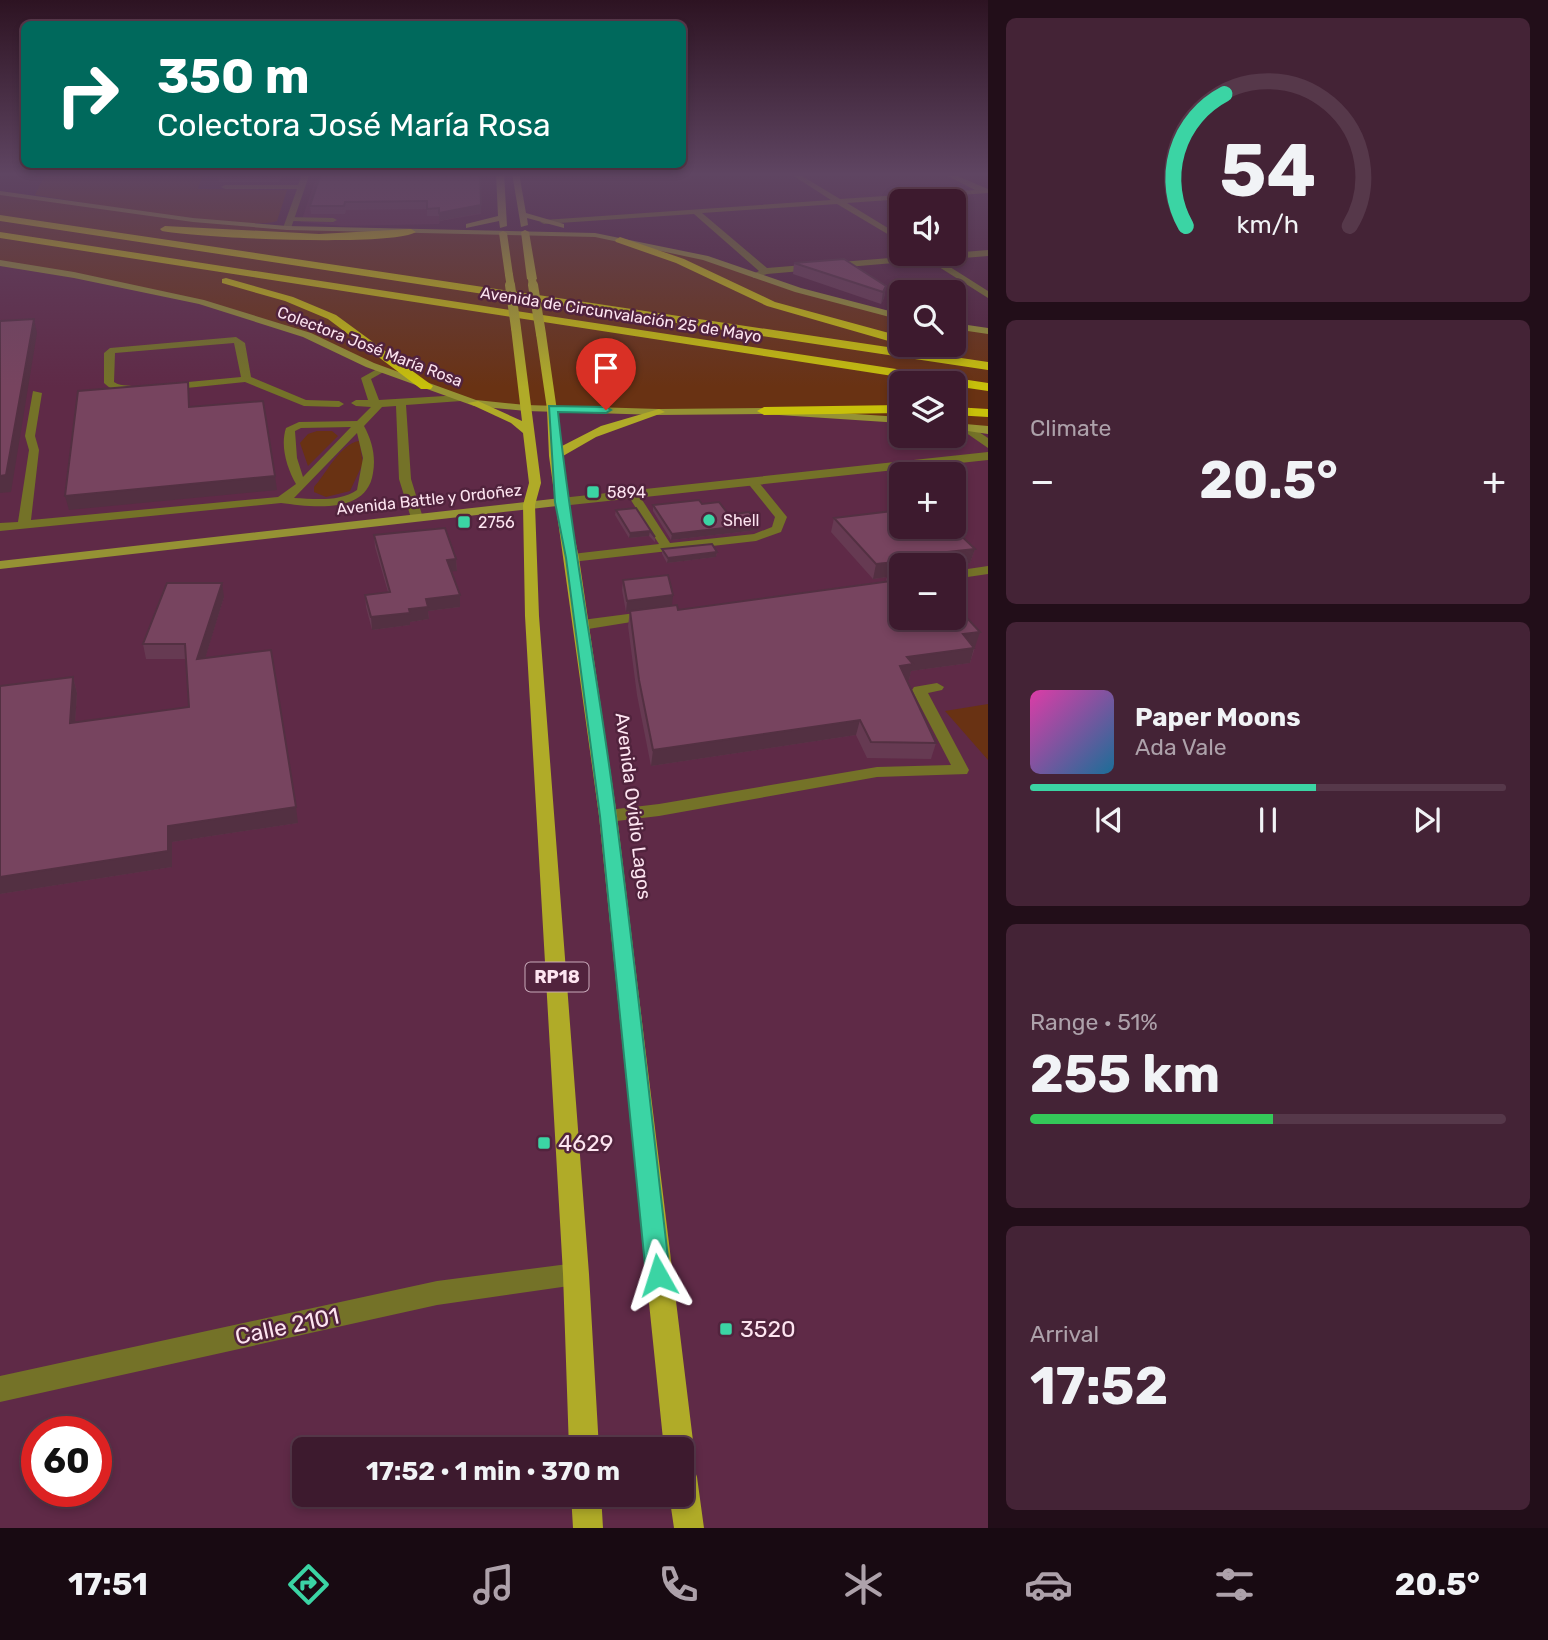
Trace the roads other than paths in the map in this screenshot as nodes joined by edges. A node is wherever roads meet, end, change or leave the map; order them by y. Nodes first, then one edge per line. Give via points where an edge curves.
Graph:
1 (62, 244) edge
2 (186, 244) edge
3 (505, 244) edge
4 (527, 244) edge
5 (632, 244) edge
6 (640, 244) edge
7 (730, 244) edge
8 (988, 253) edge
9 (126, 254) junction
10 (966, 254) edge
11 (889, 260) edge
12 (0, 263) edge
13 (943, 266) edge
14 (760, 273) junction
15 (988, 295) edge
16 (889, 314) edge
17 (966, 328) edge
18 (988, 331) edge
19 (889, 337) edge
20 (966, 353) edge
21 (988, 357) edge
22 (988, 366) edge
23 (382, 370) junction
24 (246, 379) junction
25 (426, 386) junction
26 (988, 387) edge
27 (152, 388) edge
28 (141, 389) edge
29 (37, 393) dead end
30 (461, 398) junction
31 (356, 403) dead end
32 (377, 403) junction
33 (401, 403) junction
34 (474, 403) junction
35 (340, 404) dead end
36 (526, 408) junction
37 (553, 409) junction
38 (889, 409) edge
39 (659, 411) junction
40 (764, 411) junction
41 (966, 412) edge
42 (988, 413) edge
43 (889, 419) edge
44 (358, 424) junction
45 (966, 428) edge
46 (988, 430) edge
47 (966, 431) edge
48 (529, 432) junction
49 (988, 444) edge
50 (555, 456) junction
51 (988, 456) edge
52 (752, 481) junction
53 (302, 484) junction
54 (633, 494) junction
55 (281, 500) junction
56 (561, 502) junction
57 (528, 505) junction
58 (417, 518) junction
59 (24, 525) junction
60 (0, 527) edge
61 (667, 548) junction
62 (572, 558) junction
63 (0, 565) edge
64 (988, 570) edge
65 (966, 573) edge
66 (672, 612) edge
67 (582, 625) junction
68 (937, 687) dead end
69 (608, 816) junction
70 (576, 1274) junction
71 (0, 1390) edge
72 (583, 1437) edge
73 (678, 1437) edge
74 (587, 1507) edge
75 (686, 1507) edge
76 (588, 1528) edge
77 (689, 1528) edge

1 - 9 highway, Avenida de Circunvalación 25 de Mayo
2 - 22 highway, Avenida de Circunvalación 25 de Mayo
3 - 36 main road, RP18, bridge
4 - 37 main road, Avenida Ovidio Lagos, bridge
5 - 19 highway via 680,261 771,304
6 - 14 main road
7 - 14 street
8 - 10 street
9 - 25 highway via 321,312
9 - 26 highway, Avenida de Circunvalación 25 de Mayo
11 - 14 street
12 - 23 main road, Colectora José María Rosa via 201,302 307,335
13 - 15 street
14 - 16 main road via 839,302
17 - 18 main road
20 - 21 highway
23 - 25 main road, Colectora José María Rosa
23 - 32 lane via 366,378 370,398
24 - 27 lane
24 - 28 lane via 236,340 109,353 111,387
24 - 35 lane via 304,403
25 - 30 main road, Colectora José María Rosa
29 - 59 lane
30 - 33 lane
30 - 34 main road, Colectora José María Rosa
31 - 32 lane
32 - 33 lane
32 - 44 lane
33 - 58 lane via 405,479
34 - 36 main road, Colectora José María Rosa
34 - 48 main road
36 - 37 main road, Colectora José María Rosa
36 - 48 main road, RP18
37 - 39 main road, Colectora José María Rosa
37 - 50 main road, Avenida Ovidio Lagos
38 - 40 highway
39 - 40 main road, Colectora José María Rosa
39 - 50 main road via 580,438
40 - 43 main road, Colectora José María Rosa
41 - 42 highway
44 - 53 lane
44 - 53 lane via 299,425 290,430 291,453
44 - 55 lane via 368,442 369,466 360,494 327,502
45 - 46 main road
47 - 49 street
48 - 57 main road, RP18 via 536,483
50 - 56 main road, Avenida Ovidio Lagos
51 - 52 street, Avenida Battle y Ordoñez
52 - 54 street, Avenida Battle y Ordoñez
52 - 61 lane via 781,517 778,529 756,537
53 - 55 lane
54 - 56 street, Avenida Battle y Ordoñez
54 - 61 lane
55 - 59 lane
56 - 57 main road, Avenida Battle y Ordoñez
56 - 62 main road, Avenida Ovidio Lagos
57 - 58 main road, Avenida Battle y Ordoñez
57 - 70 main road, RP18
58 - 63 main road, Avenida Battle y Ordoñez
59 - 60 lane
61 - 62 lane
62 - 67 main road, Avenida Ovidio Lagos
64 - 65 street
66 - 67 street
67 - 69 main road, Avenida Ovidio Lagos
68 - 69 lane via 919,690 961,770 877,772
69 - 73 main road, Avenida Ovidio Lagos
70 - 71 lane, Calle 2101 via 437,1293
70 - 72 main road, RP18
74 - 76 main road
75 - 77 main road

